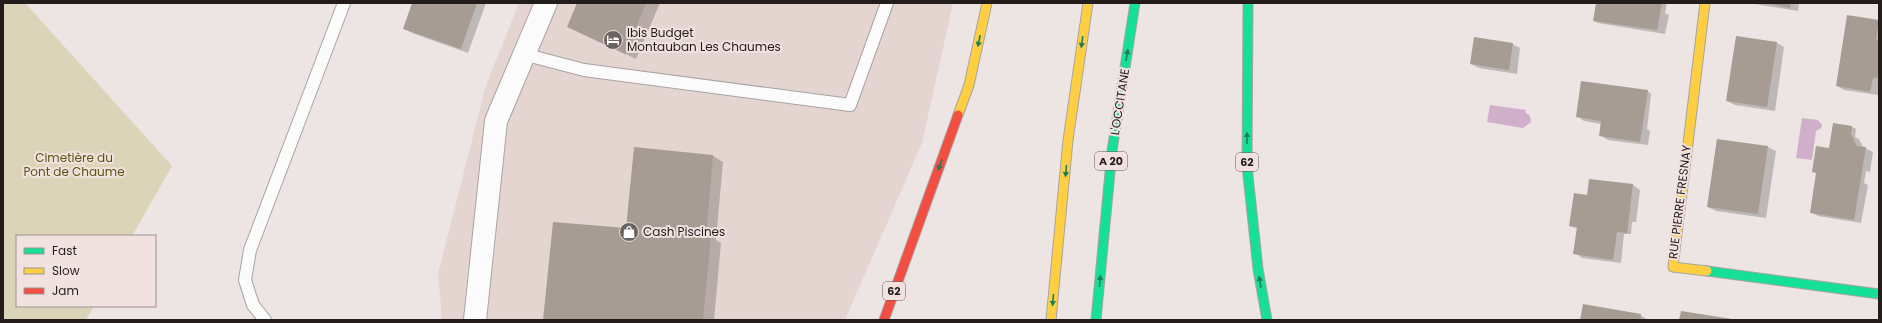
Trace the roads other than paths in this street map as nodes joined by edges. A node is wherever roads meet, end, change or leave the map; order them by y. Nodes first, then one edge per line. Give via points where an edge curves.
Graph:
1 (344, 3) edge
2 (546, 3) edge
3 (887, 3) edge
4 (987, 3) edge
5 (1088, 3) edge
6 (1134, 3) edge
7 (1248, 3) edge
8 (1705, 3) edge
9 (523, 54) junction
10 (1879, 294) edge
11 (265, 320) edge
12 (475, 320) edge
13 (884, 320) edge
14 (1052, 320) edge
15 (1096, 320) edge
16 (1267, 320) edge

1 - 11 lane via 250,250 245,280 253,305
2 - 9 street
3 - 9 lane via 850,105 584,70
4 -> 13 main road, 62 via 969,85
5 -> 14 main road via 1068,140
15 -> 6 main road, L'OCCITANE / A 20 via 1112,151
16 -> 7 main road, 62 via 1258,270 1247,166
8 - 10 main road, RUE PIERRE FRESNAY via 1672,267
9 - 12 street via 496,121

